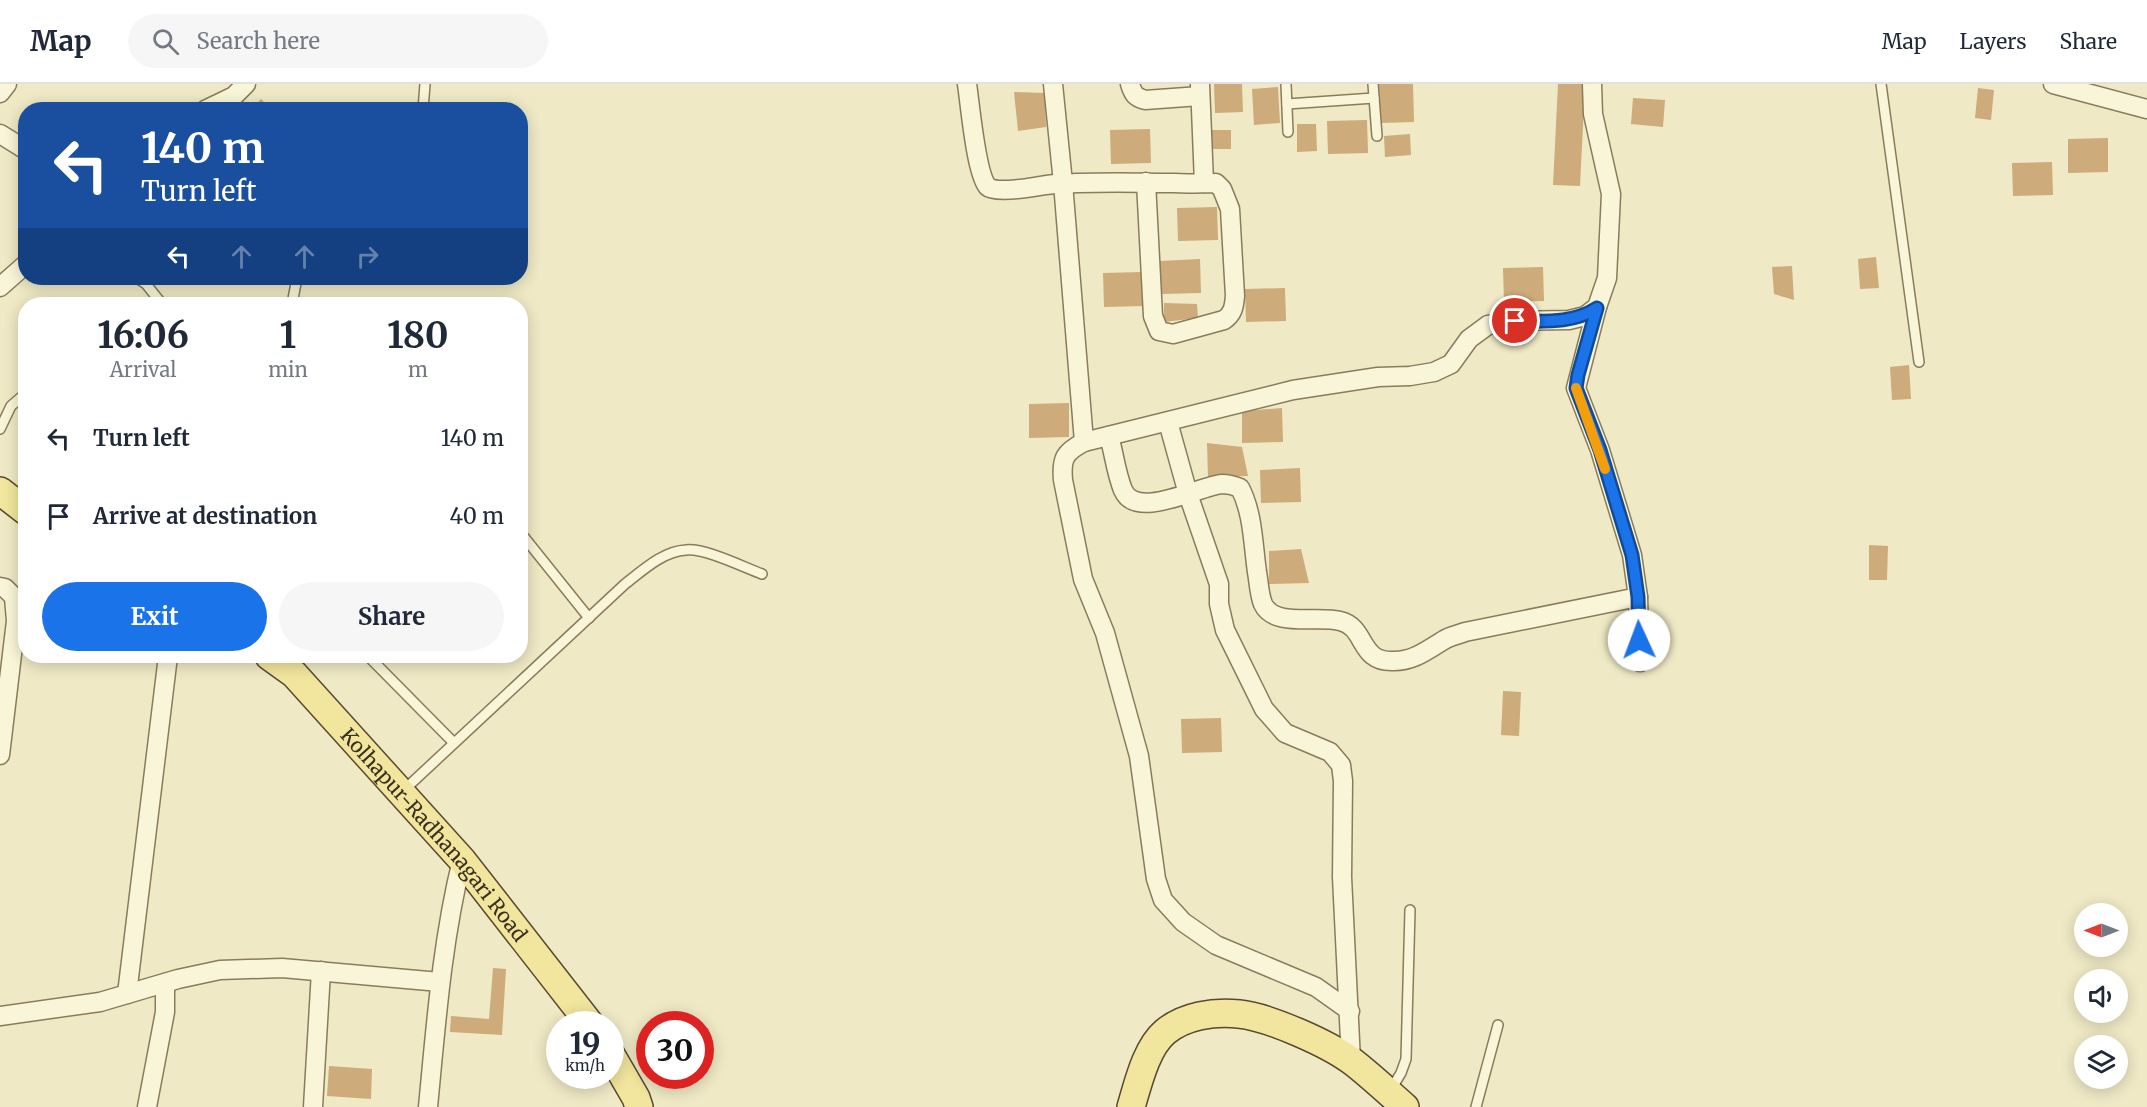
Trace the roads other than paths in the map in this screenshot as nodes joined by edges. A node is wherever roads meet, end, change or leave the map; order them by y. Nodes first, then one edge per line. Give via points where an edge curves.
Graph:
1 (7, 84) edge
2 (246, 84) edge
3 (425, 84) edge
4 (967, 84) edge
5 (1053, 84) edge
6 (1130, 84) edge
7 (1286, 84) edge
8 (1373, 84) edge
9 (1592, 84) edge
10 (1881, 84) edge
11 (2053, 84) edge
12 (1200, 90) edge
13 (0, 93) edge
14 (1374, 98) junction
15 (222, 102) edge
16 (424, 102) edge
17 (1287, 104) junction
18 (2147, 109) edge
19 (1288, 132) dead end
20 (0, 134) edge
21 (1377, 136) dead end
22 (18, 145) edge
23 (1146, 182) junction
24 (1064, 183) junction
25 (1204, 183) junction
26 (18, 271) edge
27 (147, 285) edge
28 (0, 286) edge
29 (156, 297) edge
30 (1597, 308) junction
31 (1919, 362) dead end
32 (18, 400) edge
33 (1168, 422) junction
34 (0, 429) edge
35 (1109, 436) junction
36 (1084, 442) junction
37 (0, 491) edge
38 (1188, 494) junction
39 (18, 505) edge
40 (528, 542) edge
41 (762, 574) dead end
42 (0, 587) edge
43 (1638, 597) junction
44 (589, 618) junction
45 (1640, 662) dead end
46 (167, 663) edge
47 (279, 663) edge
48 (375, 663) edge
49 (454, 743) junction
50 (0, 755) edge
51 (402, 792) junction
52 (462, 860) junction
53 (1410, 910) dead end
54 (321, 971) junction
55 (440, 982) junction
56 (165, 983) junction
57 (127, 994) junction
58 (580, 1011) edge
59 (1350, 1011) junction
60 (0, 1016) edge
61 (1498, 1025) dead end
62 (1351, 1061) junction
63 (624, 1076) edge
64 (1397, 1100) edge
65 (147, 1107) edge
66 (313, 1107) edge
67 (428, 1107) edge
68 (639, 1107) edge
69 (1131, 1107) edge
70 (1476, 1107) edge

1 - 13 street
2 - 15 street
3 - 16 lane
4 - 24 street via 980,169 987,186 1005,190
5 - 24 street
6 - 12 street via 1132,92 1145,100
7 - 17 lane
8 - 14 lane
9 - 30 street via 1593,114 1611,194 1607,279
10 - 31 lane
11 - 18 street
12 - 25 street
14 - 17 lane
14 - 21 lane
17 - 19 lane
20 - 22 street
23 - 24 street
23 - 25 street
23 - 25 street via 1153,316 1159,331 1165,334 1224,320 1234,309 1230,209 1222,189 1215,183
24 - 36 street
26 - 28 street
27 - 29 lane
30 - 33 street via 1569,320 1488,325 1469,339 1451,364 1434,372 1293,390
30 - 43 street via 1576,388 1624,528
32 - 34 lane
33 - 35 street
33 - 38 street
35 - 36 street
35 - 38 street via 1123,491 1129,499 1154,503
36 - 59 street via 1065,457 1063,480 1083,579 1105,633 1139,756 1156,879 1163,900 1183,922 1216,945 1316,987
37 - 39 main road
38 - 43 street via 1219,484 1240,488 1267,611 1291,619 1338,620 1349,624 1371,655 1391,662 1415,657 1465,632
38 - 59 street via 1219,584 1219,604 1226,630 1264,709 1284,733 1330,752 1341,765 1342,877
40 - 44 lane
41 - 44 lane via 687,549 657,560
42 - 50 street via 15,597 16,621
43 - 45 street
44 - 49 lane
46 - 57 street
47 - 51 main road, Kolhapur-Radhanagari Road via 294,674
48 - 49 lane
49 - 51 lane
51 - 52 main road, Kolhapur-Radhanagari Road
52 - 55 street
52 - 58 main road, Kolhapur-Radhanagari Road
53 - 64 lane via 1406,1059
54 - 55 street
54 - 56 street via 220,970
54 - 66 street
55 - 67 street
56 - 57 street
56 - 65 street via 165,1012
57 - 60 street via 100,1002
59 - 62 street
61 - 70 lane
62 - 64 main road
62 - 69 main road via 1306,1036 1264,1020 1239,1014 1203,1015 1180,1022 1163,1034 1146,1059
63 - 68 main road

